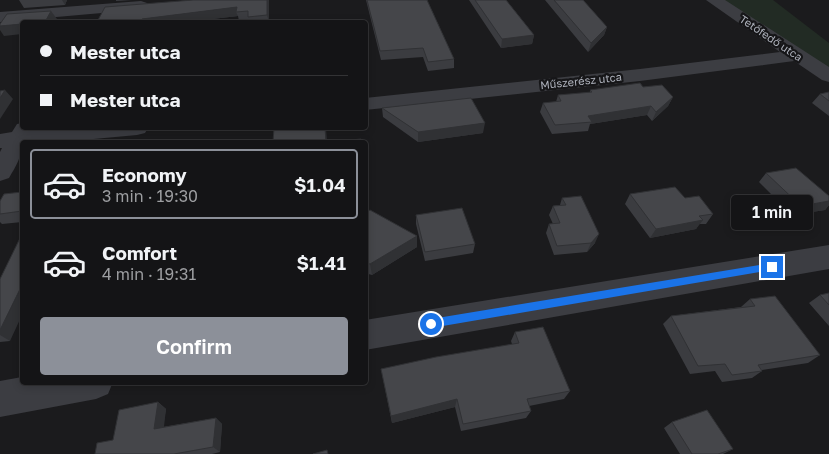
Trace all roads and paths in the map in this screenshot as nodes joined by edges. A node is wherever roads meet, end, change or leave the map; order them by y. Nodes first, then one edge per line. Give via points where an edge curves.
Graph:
1 (714, 0) edge
2 (161, 4) edge
3 (92, 11) edge
4 (0, 17) edge
5 (797, 55) junction
6 (829, 76) edge
7 (368, 104) edge
8 (106, 130) edge
9 (15, 136) edge
10 (0, 172) edge
11 (829, 257) edge
12 (368, 334) edge
13 (80, 385) edge
14 (0, 400) edge

1 - 5 street, Tetőfedő utca
2 - 3 street
3 - 4 street
5 - 6 street, Tetőfedő utca
5 - 7 street, Műszerész utca
8 - 9 street
9 - 10 street
11 - 12 street
13 - 14 street

